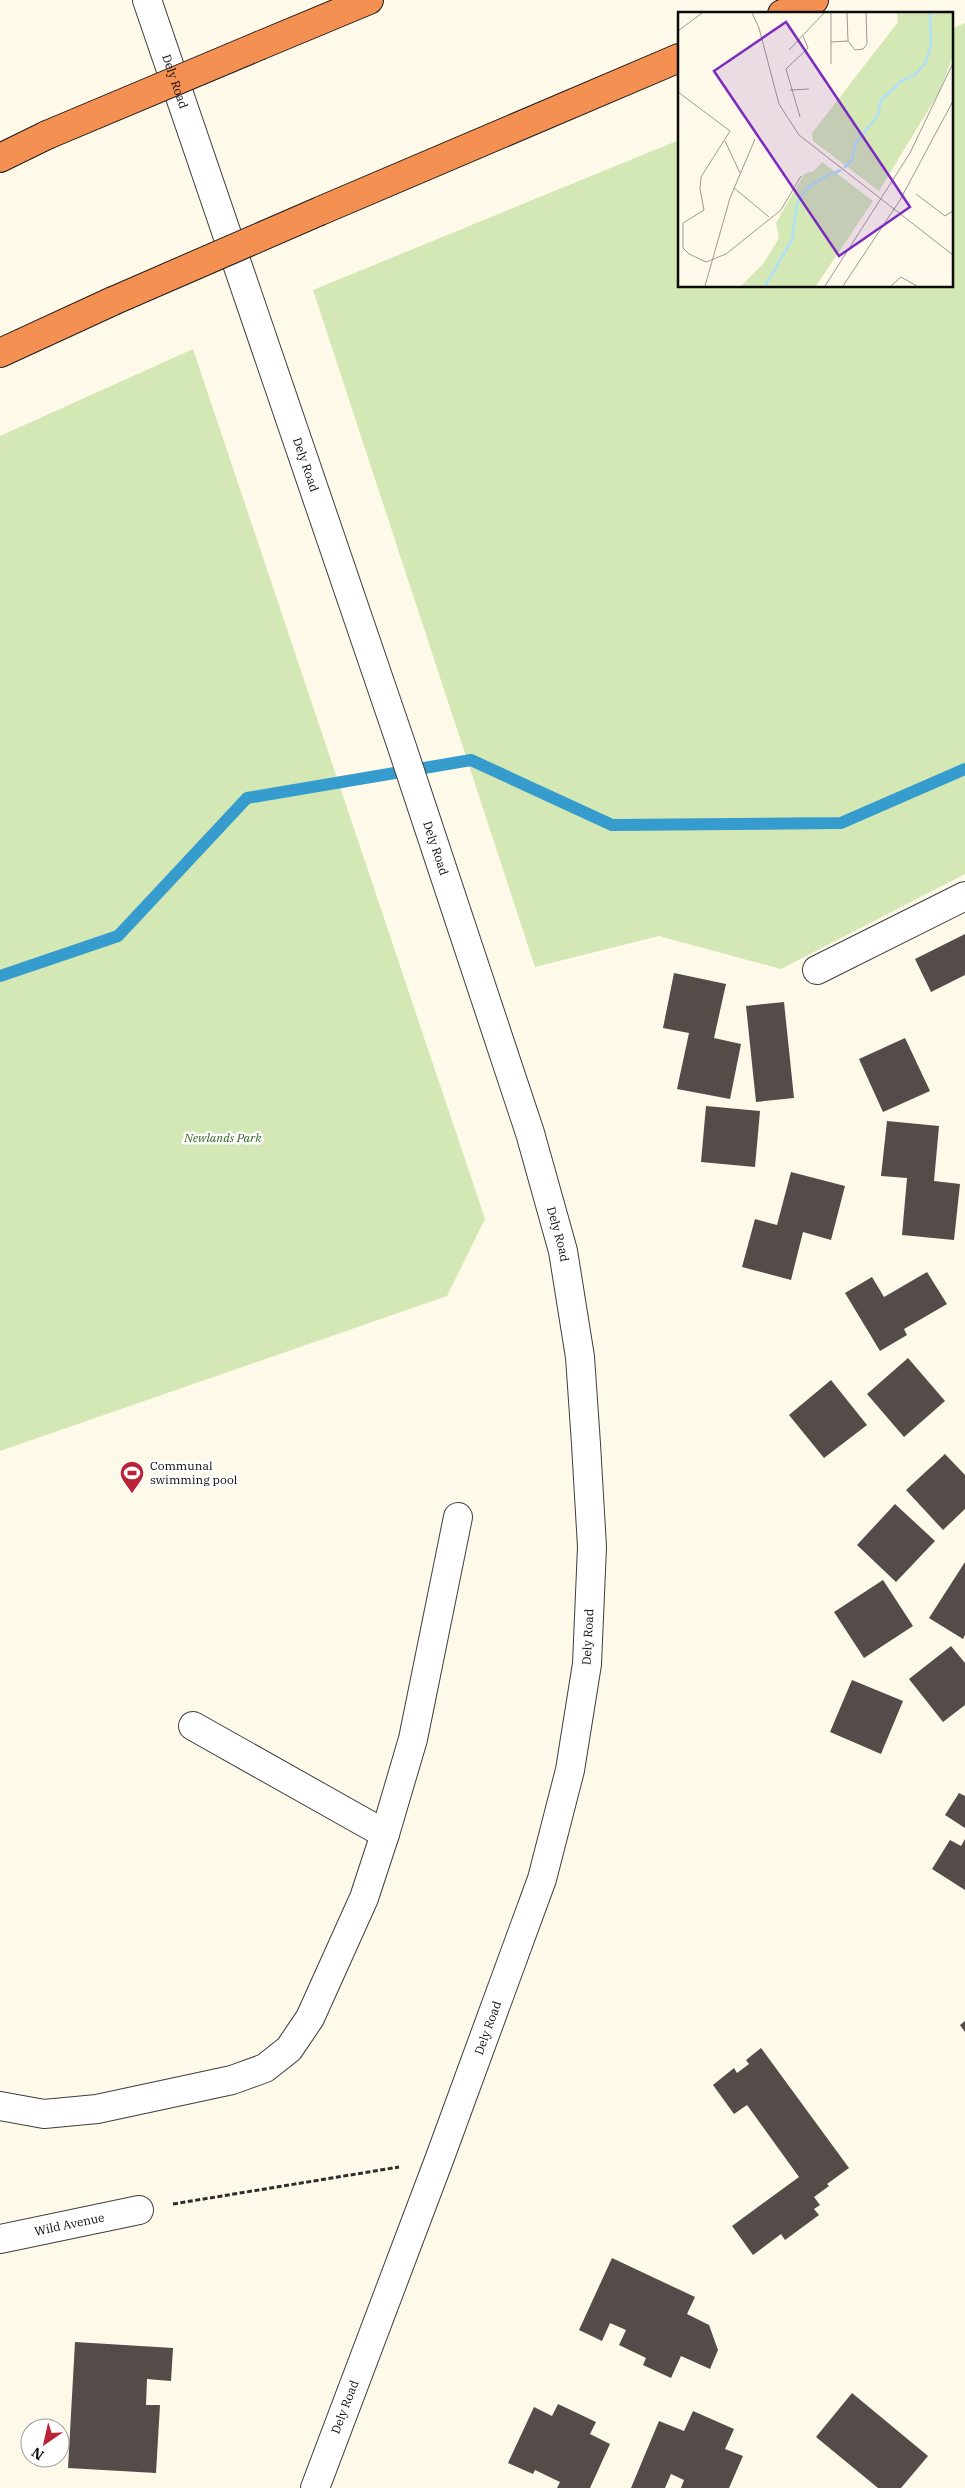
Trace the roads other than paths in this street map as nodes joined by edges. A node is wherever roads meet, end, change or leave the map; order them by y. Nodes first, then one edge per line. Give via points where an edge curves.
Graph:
1 (147, 0) edge
2 (369, 0) edge
3 (814, 0) edge
4 (787, 12) edge
5 (678, 58) edge
6 (0, 158) edge
7 (0, 353) edge
8 (965, 896) edge
9 (817, 970) dead end
10 (458, 1517) dead end
11 (194, 1726) dead end
12 (385, 1834) junction
13 (0, 2106) edge
14 (139, 2210) road end
15 (0, 2239) edge
16 (315, 2488) edge

1 - 16 street, Dely Road via 530,1133 563,1251 580,1358 592,1547 587,1664 568,1779 542,1879
2 - 6 highway, bridge via 47,135
3 - 4 highway
5 - 7 highway, bridge via 320,211
8 - 9 street
10 - 12 street via 413,1739
11 - 12 street
12 - 13 street via 364,1898 310,2018 289,2050 265,2068 232,2080 97,2109 44,2114
14 - 15 street, Wild Avenue

